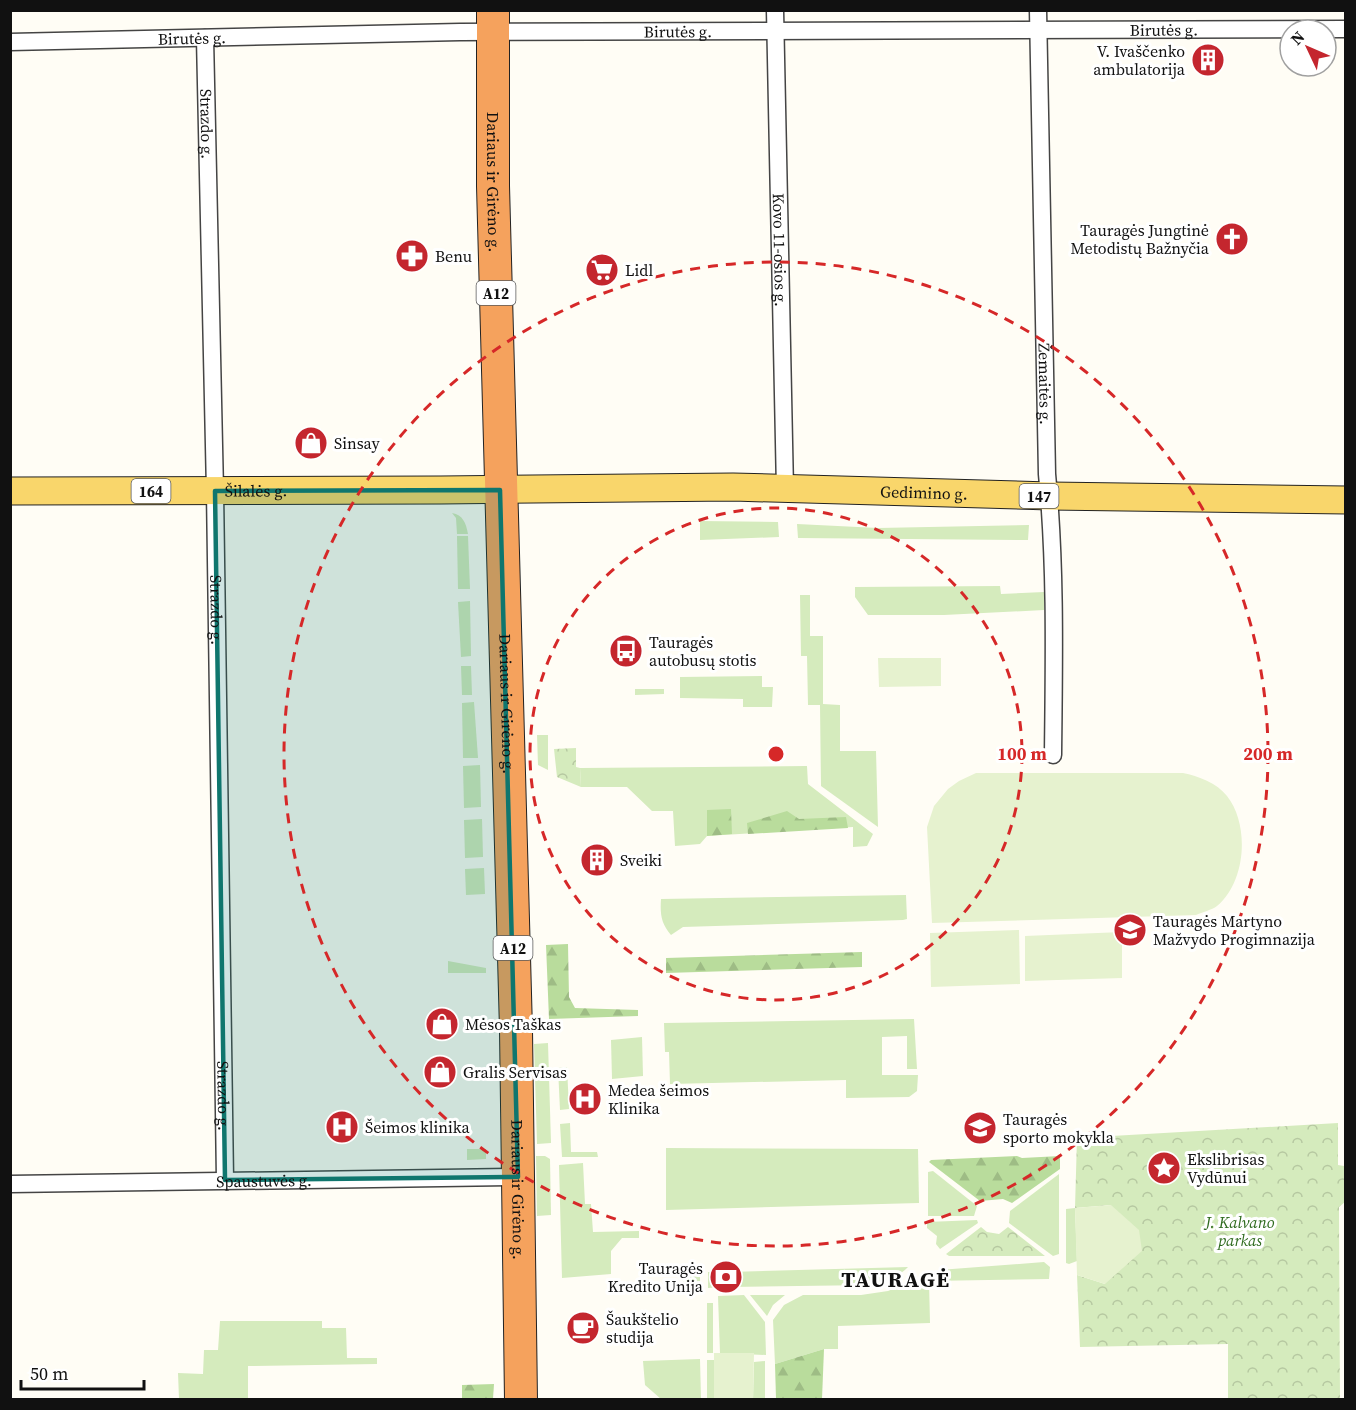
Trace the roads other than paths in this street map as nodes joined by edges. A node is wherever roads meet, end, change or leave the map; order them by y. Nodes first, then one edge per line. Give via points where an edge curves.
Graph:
1 (775, 10) edge
2 (1038, 10) edge
3 (493, 22) edge
4 (1346, 29) edge
5 (1038, 30) junction
6 (775, 32) junction
7 (205, 38) junction
8 (10, 42) edge
9 (785, 489) junction
10 (500, 490) junction
11 (10, 491) edge
12 (215, 491) junction
13 (1050, 496) junction
14 (1346, 500) edge
15 (1053, 755) dead end
16 (518, 1177) junction
17 (225, 1180) junction
18 (10, 1184) edge
19 (521, 1400) edge

1 - 6 street, Kovo 11-osios g.
2 - 5 street, Žemaitės g.
3 - 6 street, Birutės g.
3 - 7 street, Birutės g.
3 - 10 highway, Dariaus ir Girėno g. / A12
4 - 5 street, Birutės g.
5 - 6 street, Birutės g.
5 - 13 street, Žemaitės g.
6 - 9 street, Kovo 11-osios g.
7 - 8 street, Birutės g.
7 - 12 street, Strazdo g.
9 - 10 main road, Gedimino g. / 147
9 - 13 main road, Gedimino g. / 147
10 - 12 main road, Šilalės g. / 164
10 - 16 highway, Dariaus ir Girėno g. / A12
11 - 12 main road, Šilalės g. / 164
12 - 17 street, Strazdo g.
13 - 14 main road, Gedimino g. / 147
13 - 15 street, Žemaitės g.
16 - 17 street, Spaustuvės g.
16 - 19 highway, Dariaus ir Girėno g. / A12
17 - 18 street, Spaustuvės g.

